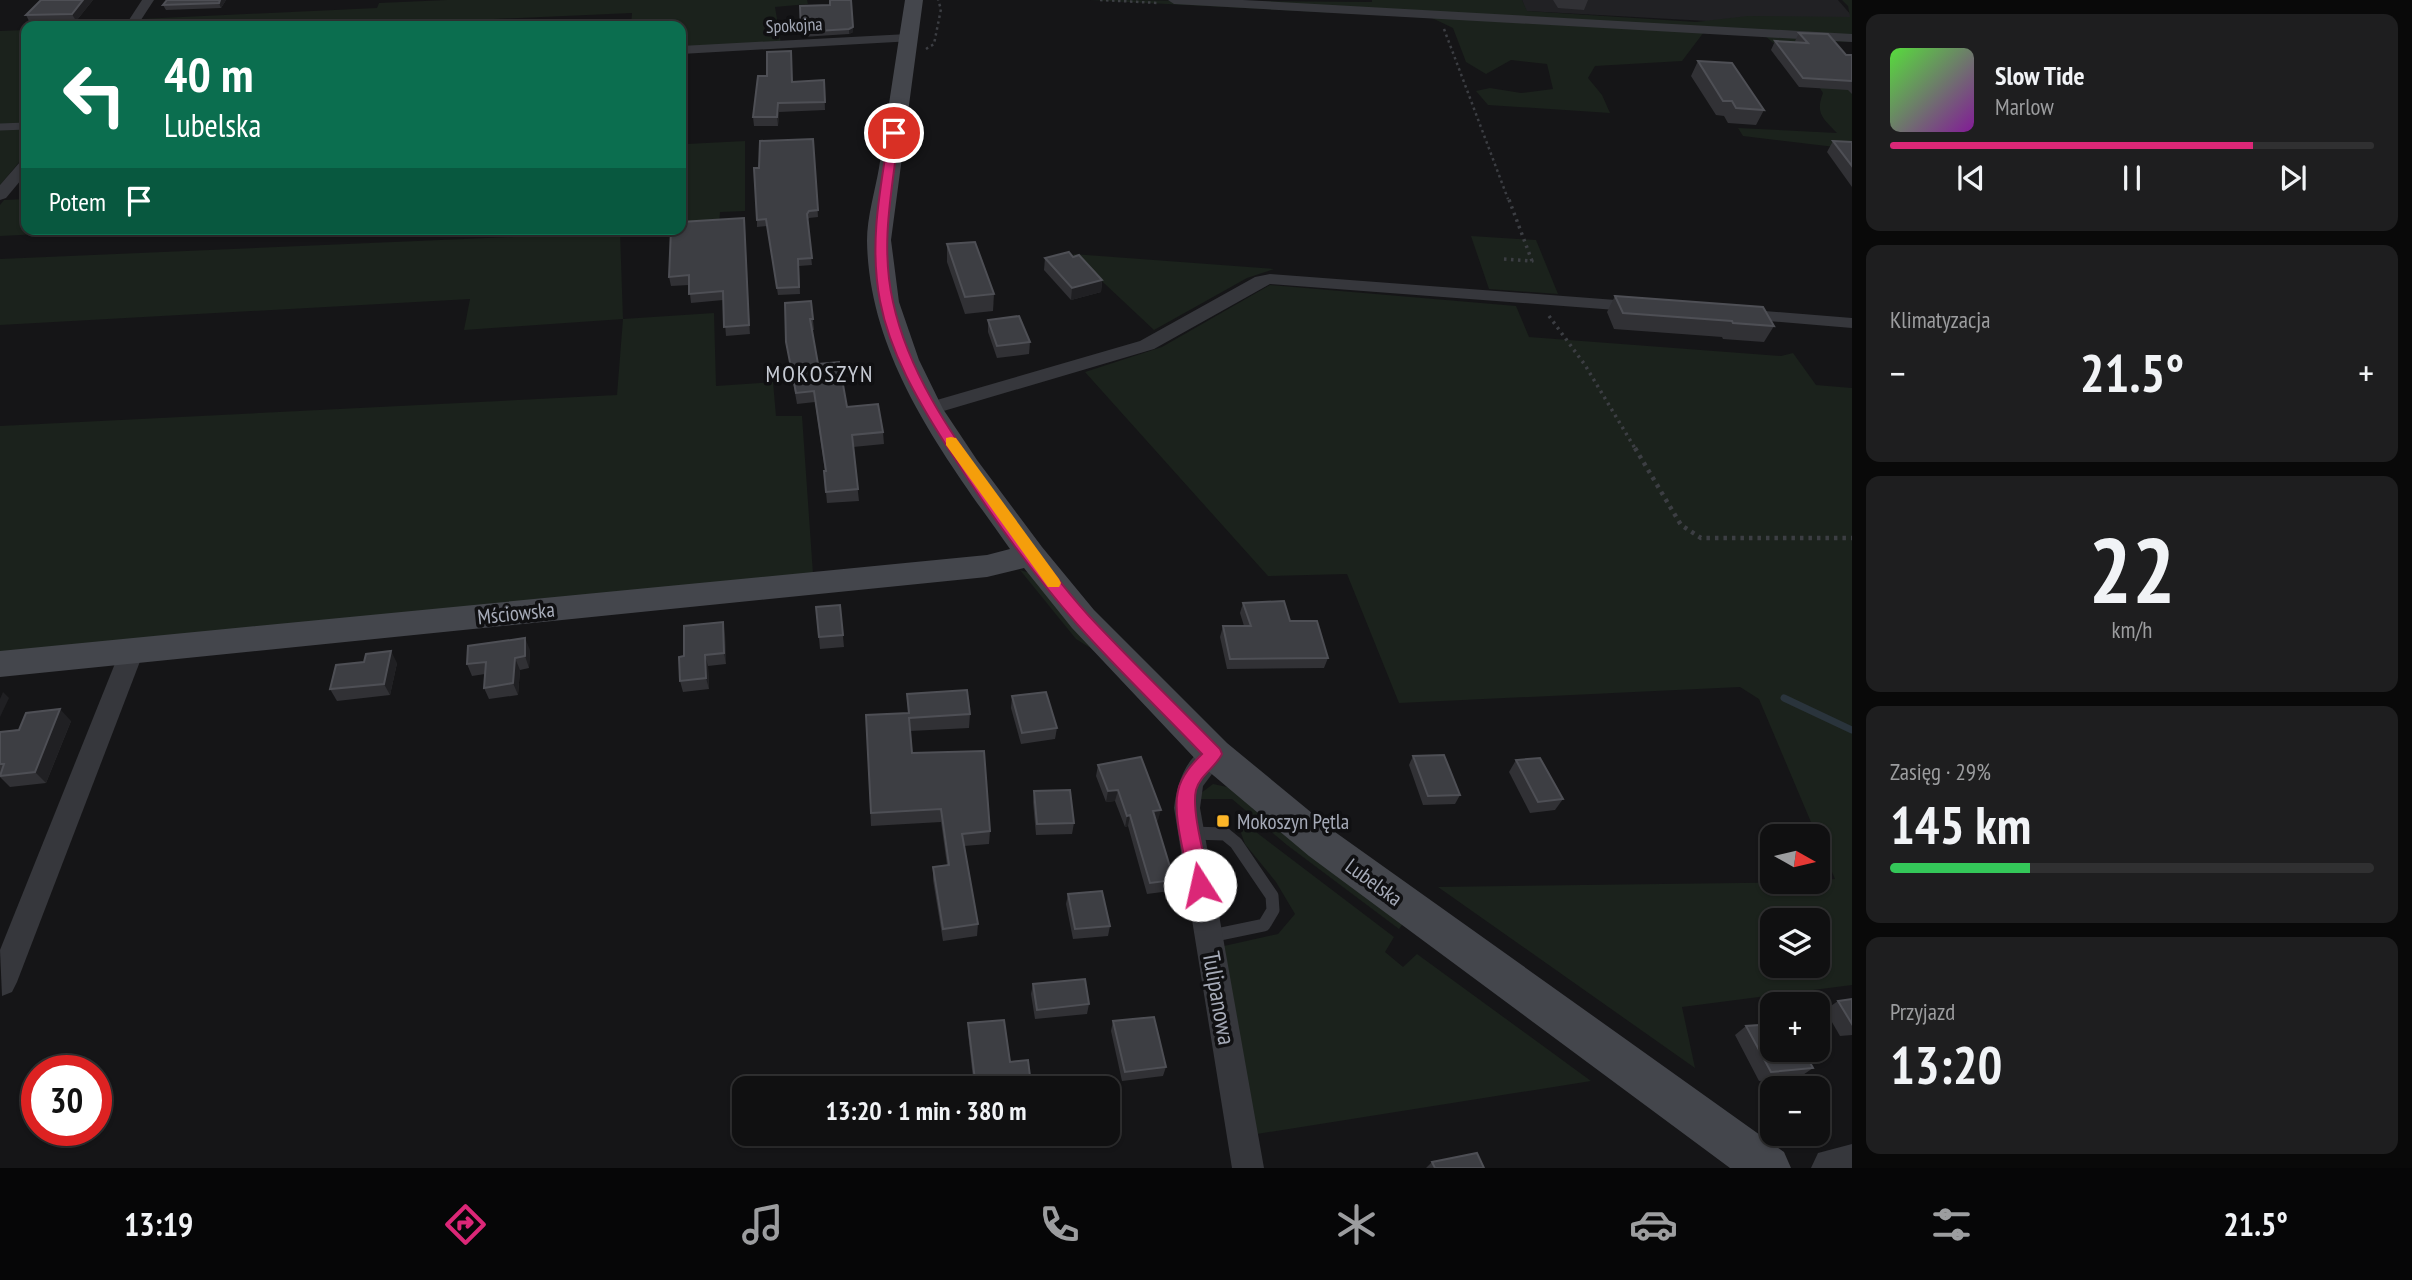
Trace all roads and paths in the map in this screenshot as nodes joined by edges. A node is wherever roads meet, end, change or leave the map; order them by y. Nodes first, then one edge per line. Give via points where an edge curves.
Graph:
1 (148, 0) edge
2 (914, 0) edge
3 (938, 0) edge
4 (1174, 0) edge
5 (1438, 15) junction
6 (134, 21) edge
7 (1852, 38) edge
8 (915, 44) junction
9 (686, 50) edge
10 (21, 126) edge
11 (0, 127) edge
12 (21, 171) edge
13 (0, 195) edge
14 (1504, 259) dead end
15 (1537, 299) junction
16 (1660, 308) edge
17 (1715, 312) edge
18 (1852, 323) edge
19 (930, 409) junction
20 (1852, 538) edge
21 (1031, 555) junction
22 (132, 650) junction
23 (0, 664) edge
24 (1213, 754) junction
25 (1191, 833) junction
26 (1209, 936) junction
27 (2, 982) dead end
28 (1852, 1160) edge
29 (1248, 1168) edge
30 (1768, 1168) edge
31 (1827, 1168) edge

1 - 6 street
2 - 8 main road, Lubelska
3 - 8 path via 941,9 934,44
4 - 5 street
5 - 7 street
5 - 14 path via 1532,261
8 - 9 street, Spokojna
8 - 19 main road, Lubelska via 879,240 892,324
10 - 11 lane
12 - 13 street
15 - 16 street
15 - 19 street via 1270,279 1147,345
15 - 20 path via 1585,365 1681,525 1701,538
17 - 18 street
19 - 21 main road, Lubelska
21 - 22 main road, Mściowska via 987,566
21 - 24 main road, Lubelska via 1083,619
22 - 23 main road, Mściowska
22 - 27 street
24 - 25 street, Tulipanowa via 1187,790
24 - 30 main road, Lubelska via 1332,851
25 - 26 street, Tulipanowa
25 - 26 lane via 1225,834 1236,842 1272,896 1272,910 1264,925
26 - 29 street, Tulipanowa
28 - 31 street

